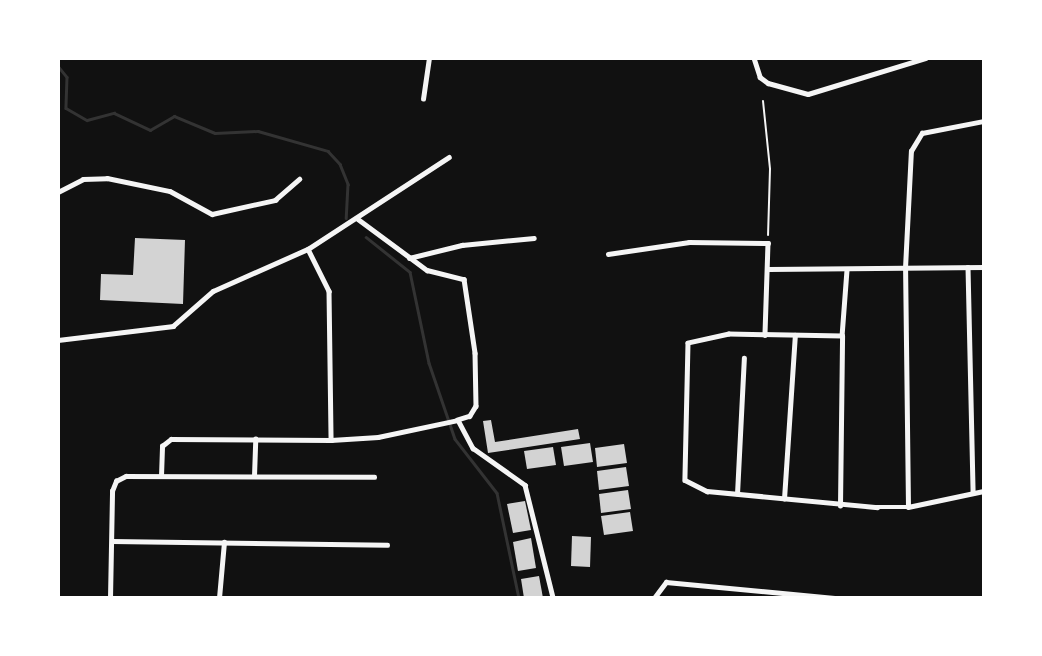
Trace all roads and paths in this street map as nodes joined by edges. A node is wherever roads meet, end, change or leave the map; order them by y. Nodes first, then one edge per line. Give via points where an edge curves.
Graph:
1 (429, 58) edge
2 (754, 58) edge
3 (926, 58) edge
4 (423, 99) dead end
5 (763, 101) dead end
6 (984, 121) edge
7 (449, 157) dead end
8 (299, 179) dead end
9 (58, 192) edge
10 (358, 219) junction
11 (534, 238) dead end
12 (768, 243) junction
13 (308, 249) junction
14 (608, 254) dead end
15 (408, 258) junction
16 (968, 267) junction
17 (984, 267) edge
18 (905, 268) junction
19 (769, 269) junction
20 (847, 270) junction
21 (765, 335) junction
22 (795, 335) junction
23 (842, 337) junction
24 (58, 340) edge
25 (744, 358) dead end
26 (455, 421) junction
27 (255, 439) junction
28 (331, 440) junction
29 (161, 476) junction
30 (254, 476) junction
31 (374, 477) dead end
32 (984, 491) edge
33 (973, 493) junction
34 (737, 494) junction
35 (784, 499) junction
36 (840, 506) junction
37 (908, 507) junction
38 (112, 541) junction
39 (224, 542) junction
40 (387, 545) dead end
41 (753, 595) edge
42 (552, 597) edge
43 (110, 598) edge
44 (219, 598) edge
45 (654, 598) edge
46 (834, 598) edge

1 - 4 street
2 - 3 street via 760,77 768,83 808,94
5 - 12 path via 770,169
6 - 18 street via 932,130 913,144
7 - 10 street
8 - 9 street via 275,200 212,214 170,191 107,178 83,179
10 - 13 street
10 - 15 street
11 - 15 street via 461,245
12 - 14 street via 689,242
12 - 19 street
13 - 24 street via 213,291 173,326
13 - 28 street via 329,290
15 - 26 street via 433,273 464,279 475,353 476,405 470,416
16 - 17 street
16 - 18 street
16 - 33 street
18 - 20 street
18 - 37 street
19 - 20 street
19 - 21 street
20 - 23 street
21 - 22 street
21 - 34 street via 707,336 688,343 686,353 685,480 692,487
22 - 23 street
22 - 35 street
23 - 36 street
25 - 34 street
26 - 28 street via 378,437
26 - 42 street via 479,453 525,485
27 - 28 street
27 - 29 street via 171,439 162,446
27 - 30 street
29 - 30 street
29 - 38 street via 126,476 116,481
30 - 31 street
32 - 33 street
33 - 37 street
34 - 35 street
35 - 36 street
36 - 37 street
38 - 39 street
38 - 43 street
39 - 40 street
39 - 44 street
41 - 45 street via 666,582
41 - 46 street

